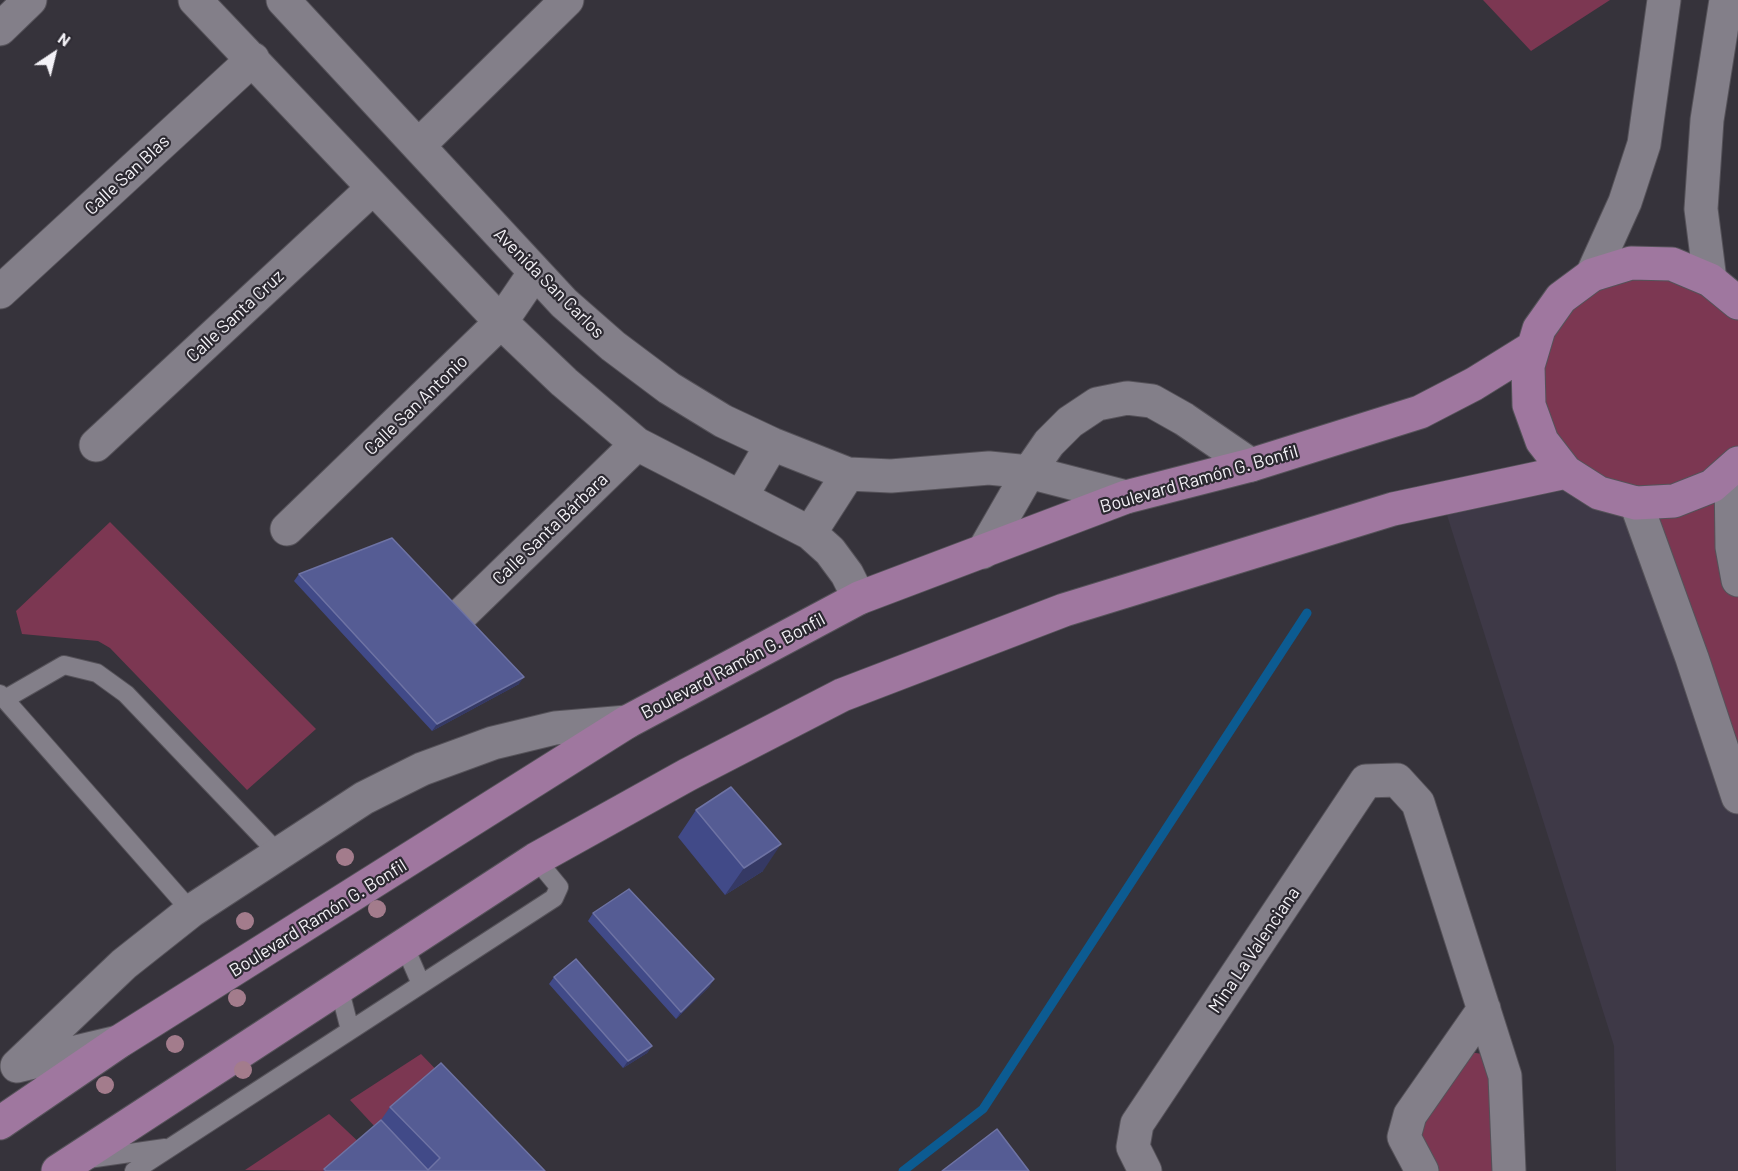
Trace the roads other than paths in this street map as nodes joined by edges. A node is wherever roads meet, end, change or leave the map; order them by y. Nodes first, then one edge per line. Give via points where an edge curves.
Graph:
1 (30, 0) edge
2 (195, 0) edge
3 (567, 0) edge
4 (1664, 0) edge
5 (1726, 0) edge
6 (294, 4) edge
7 (0, 29) edge
8 (253, 59) junction
9 (419, 145) junction
10 (373, 188) junction
11 (535, 272) junction
12 (1592, 275) junction
13 (1710, 280) junction
14 (0, 292) edge
15 (1738, 303) edge
16 (501, 322) junction
17 (1532, 348) junction
18 (637, 444) junction
19 (772, 444) junction
20 (96, 445) dead end
21 (1251, 465) junction
22 (1734, 467) edge
23 (1566, 471) junction
24 (1029, 472) junction
25 (849, 474) junction
26 (1126, 496) junction
27 (741, 498) junction
28 (1636, 503) junction
29 (287, 529) dead end
30 (810, 533) junction
31 (983, 552) junction
32 (1738, 580) edge
33 (859, 598) junction
34 (463, 613) edge
35 (3, 696) edge
36 (627, 722) junction
37 (1738, 797) edge
38 (277, 852) junction
39 (536, 859) junction
40 (190, 911) junction
41 (404, 945) junction
42 (421, 984) junction
43 (339, 987) junction
44 (1484, 1009) junction
45 (350, 1030) junction
46 (120, 1041) junction
47 (9, 1069) edge
48 (0, 1123) edge
49 (169, 1148) junction
50 (1139, 1159) edge
51 (65, 1167) edge
52 (134, 1171) edge
53 (1422, 1171) edge
54 (1509, 1171) edge

1 - 7 street
2 - 8 street
3 - 9 street
4 - 12 street via 1644,144 1625,202
5 - 13 street via 1707,120 1701,209
6 - 9 street, Avenida San Carlos
8 - 10 street
8 - 14 street, Calle San Blas
9 - 11 street, Avenida San Carlos
10 - 16 street
10 - 20 street, Calle Santa Cruz
11 - 16 street, Calle San Antonio
11 - 19 street, Avenida San Carlos via 613,346 669,388 723,421
12 - 13 main road via 1631,263 1672,264
12 - 17 main road via 1561,298 1539,329
13 - 15 main road
16 - 18 street
16 - 29 street, Calle San Antonio
17 - 21 main road, Boulevard Ramón G. Bonfil via 1420,412
17 - 23 main road via 1528,366 1529,405 1542,441
18 - 27 street
18 - 34 street, Calle Santa Bárbara
19 - 25 street, Avenida San Carlos
19 - 27 street
21 - 24 street via 1160,405 1127,398 1097,404 1070,422
21 - 26 main road, Boulevard Ramón G. Bonfil
22 - 28 main road via 1712,486 1674,501
22 - 32 street via 1732,547
23 - 28 main road via 1599,493
23 - 39 main road via 1393,509 1064,610 842,695
24 - 25 street, Avenida San Carlos via 989,468 891,476
24 - 26 street, Avenida San Carlos
24 - 31 street
25 - 30 street
26 - 31 main road, Boulevard Ramón G. Bonfil
27 - 30 street
28 - 37 street
30 - 33 street via 830,551
31 - 33 main road, Boulevard Ramón G. Bonfil
33 - 36 main road, Boulevard Ramón G. Bonfil
35 - 38 lane via 64,665 98,674 126,694
35 - 40 lane
36 - 38 street via 555,729 493,742 422,769 364,798
36 - 46 main road, Boulevard Ramón G. Bonfil
38 - 40 street
39 - 41 main road
39 - 42 lane via 559,887 554,898
40 - 47 street via 124,964
41 - 42 lane
41 - 43 main road
42 - 45 lane
43 - 45 lane
43 - 51 main road
44 - 50 street, Mina La Valenciana via 1418,803 1397,780 1366,781 1137,1124
44 - 53 street via 1410,1115 1404,1137
44 - 54 street via 1505,1076
45 - 49 lane
46 - 47 street
46 - 48 main road, Boulevard Ramón G. Bonfil
49 - 51 lane
49 - 52 lane

